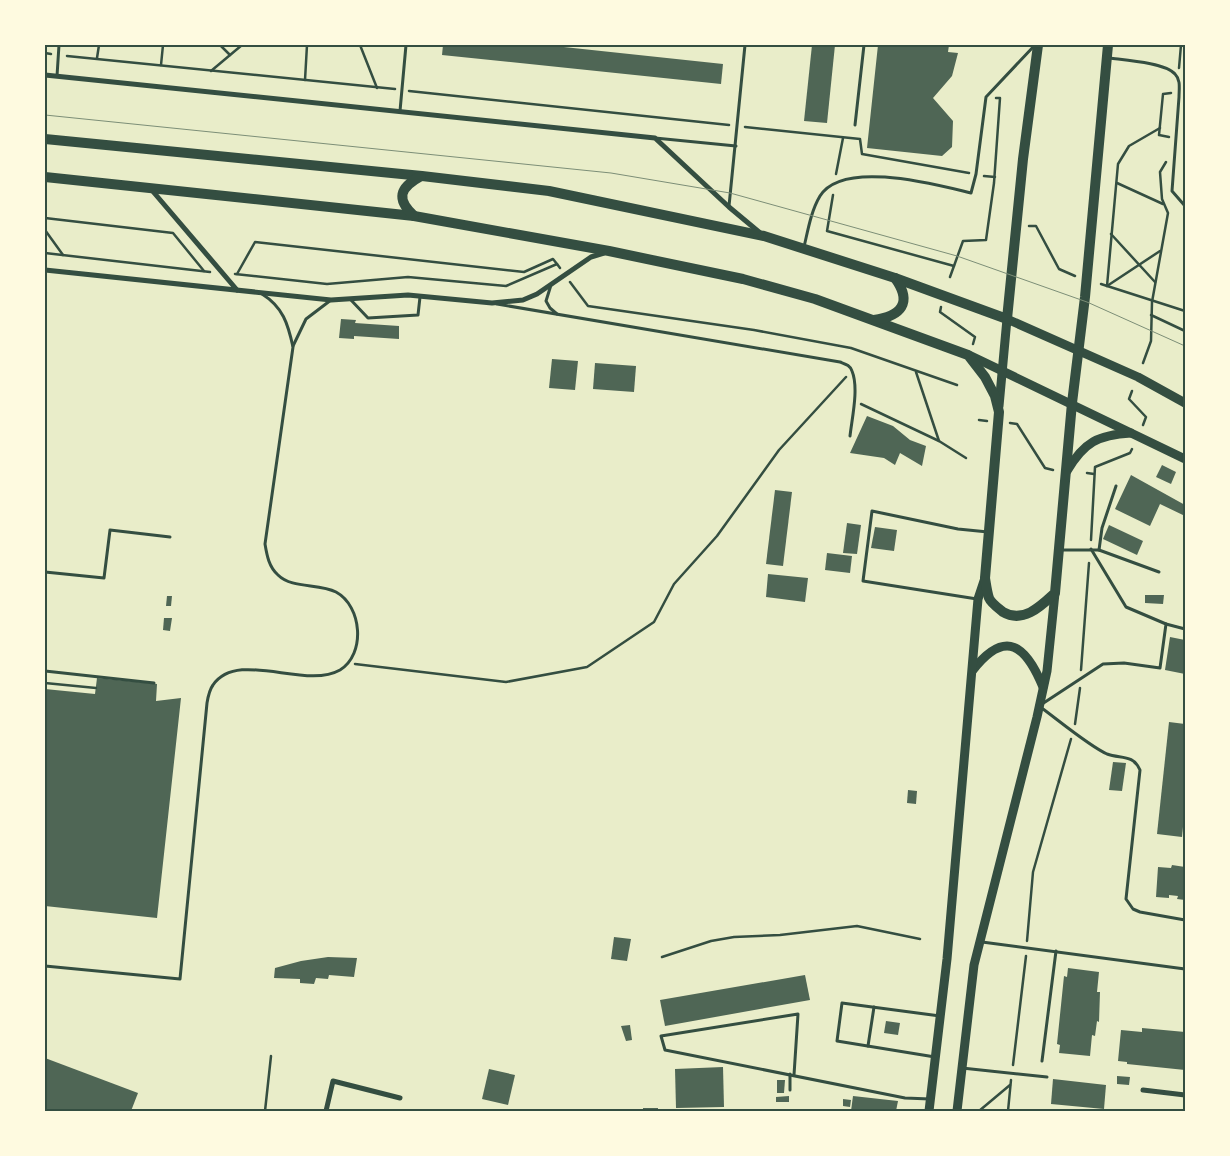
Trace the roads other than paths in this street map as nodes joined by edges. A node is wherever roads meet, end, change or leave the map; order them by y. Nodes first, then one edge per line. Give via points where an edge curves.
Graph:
1 (59, 45) edge
2 (406, 45) edge
3 (744, 45) edge
4 (864, 45) edge
5 (1037, 45) edge
6 (1108, 45) edge
7 (1107, 58) junction
8 (45, 75) edge
9 (57, 76) junction
10 (400, 112) junction
11 (855, 125) dead end
12 (655, 138) junction
13 (45, 139) edge
14 (736, 146) junction
15 (422, 176) junction
16 (45, 177) edge
17 (149, 188) junction
18 (1185, 206) edge
19 (729, 207) junction
20 (414, 216) junction
21 (764, 236) junction
22 (804, 248) junction
23 (608, 251) junction
24 (45, 270) edge
25 (895, 278) junction
26 (552, 284) junction
27 (237, 290) junction
28 (262, 294) junction
29 (420, 296) junction
30 (350, 299) junction
31 (332, 300) junction
32 (492, 303) junction
33 (557, 314) junction
34 (1007, 319) junction
35 (873, 320) junction
36 (293, 347) junction
37 (1078, 349) junction
38 (968, 355) junction
39 (1002, 372) junction
40 (1072, 403) junction
41 (1185, 403) edge
42 (999, 412) junction
43 (1131, 433) junction
44 (850, 436) dead end
45 (1185, 459) edge
46 (1066, 471) junction
47 (1116, 486) dead end
48 (989, 532) junction
49 (170, 537) dead end
50 (1090, 549) junction
51 (1060, 550) junction
52 (1100, 550) junction
53 (45, 572) edge
54 (1159, 572) dead end
55 (985, 578) junction
56 (1055, 593) junction
57 (978, 599) junction
58 (1166, 624) junction
59 (1185, 629) edge
60 (973, 670) junction
61 (45, 671) edge
62 (154, 683) dead end
63 (1044, 687) junction
64 (1040, 706) junction
65 (1185, 920) edge
66 (979, 941) junction
67 (1056, 950) junction
68 (45, 966) edge
69 (1185, 969) edge
70 (874, 1007) junction
71 (940, 1016) junction
72 (868, 1046) junction
73 (936, 1057) junction
74 (1042, 1062) dead end
75 (962, 1068) junction
76 (792, 1075) junction
77 (1047, 1077) dead end
78 (790, 1090) dead end
79 (1143, 1090) dead end
80 (1185, 1094) edge
81 (400, 1098) dead end
82 (931, 1099) junction
83 (326, 1111) edge
84 (929, 1111) edge
85 (957, 1111) edge

1 - 9 lane
2 - 10 lane
3 - 14 lane
4 - 11 lane
5 - 22 lane via 986,97 971,193 914,180 853,177 821,194
5 - 34 main road
6 - 7 main road
7 - 18 lane via 1160,66 1174,72 1177,77 1179,97 1172,191
7 - 37 main road
8 - 9 street
9 - 10 street
10 - 12 street
12 - 14 lane
12 - 19 street
13 - 15 main road
14 - 19 lane
15 - 20 main road via 403,190 402,200
15 - 21 main road via 549,191
16 - 17 main road
17 - 20 main road
17 - 27 street
19 - 21 street
20 - 23 main road
21 - 22 main road
22 - 25 main road
23 - 26 street via 591,257
23 - 35 main road via 743,279 815,299
24 - 27 street
25 - 34 main road
25 - 35 main road via 902,288 903,304 891,317
26 - 32 street via 523,300
26 - 33 lane via 546,301
27 - 28 street
28 - 31 street
28 - 36 lane via 280,309 286,319
29 - 30 street
29 - 30 lane via 418,315 368,318
29 - 32 street
30 - 31 street
31 - 36 lane via 306,319
32 - 33 lane
33 - 44 lane via 848,365 852,371 854,400
34 - 37 main road
34 - 39 main road
35 - 38 main road
36 - 68 lane via 265,544 268,562 278,576 336,592 350,605 358,624 358,641 352,656 342,668 330,674 317,676 244,670 227,673 213,685 207,703 180,979
37 - 40 main road
37 - 41 main road
38 - 39 main road
38 - 42 main road via 985,377
39 - 40 main road
39 - 42 main road
40 - 43 main road
40 - 46 main road
42 - 48 main road
43 - 45 main road
43 - 46 main road via 1110,434 1090,443
46 - 51 main road
47 - 52 lane via 1102,528
48 - 55 main road
48 - 57 lane via 958,529 872,511 863,581
49 - 53 lane via 110,530 104,578
50 - 51 lane
50 - 52 lane
50 - 58 lane via 1126,606
51 - 56 main road
52 - 54 lane
55 - 56 main road via 989,599 1007,614 1027,615 1039,609
55 - 57 main road
56 - 63 main road
57 - 60 main road
58 - 59 lane
58 - 64 lane via 1160,668 1103,664
60 - 63 main road via 992,651 1005,646 1016,647 1034,664
60 - 71 main road
61 - 62 lane
63 - 64 main road
64 - 65 lane via 1106,753 1130,758 1137,763 1140,770 1126,899 1140,912
64 - 66 main road
66 - 67 lane
66 - 75 main road
67 - 69 lane
67 - 74 lane
70 - 71 lane
70 - 72 lane
70 - 72 lane via 842,1003 837,1041
71 - 73 main road
72 - 73 lane
73 - 82 main road
75 - 77 lane
75 - 85 main road
76 - 76 lane via 665,1050 661,1036 798,1014
76 - 78 lane
76 - 82 lane via 905,1098
79 - 80 street
81 - 83 street via 333,1081
82 - 84 main road

